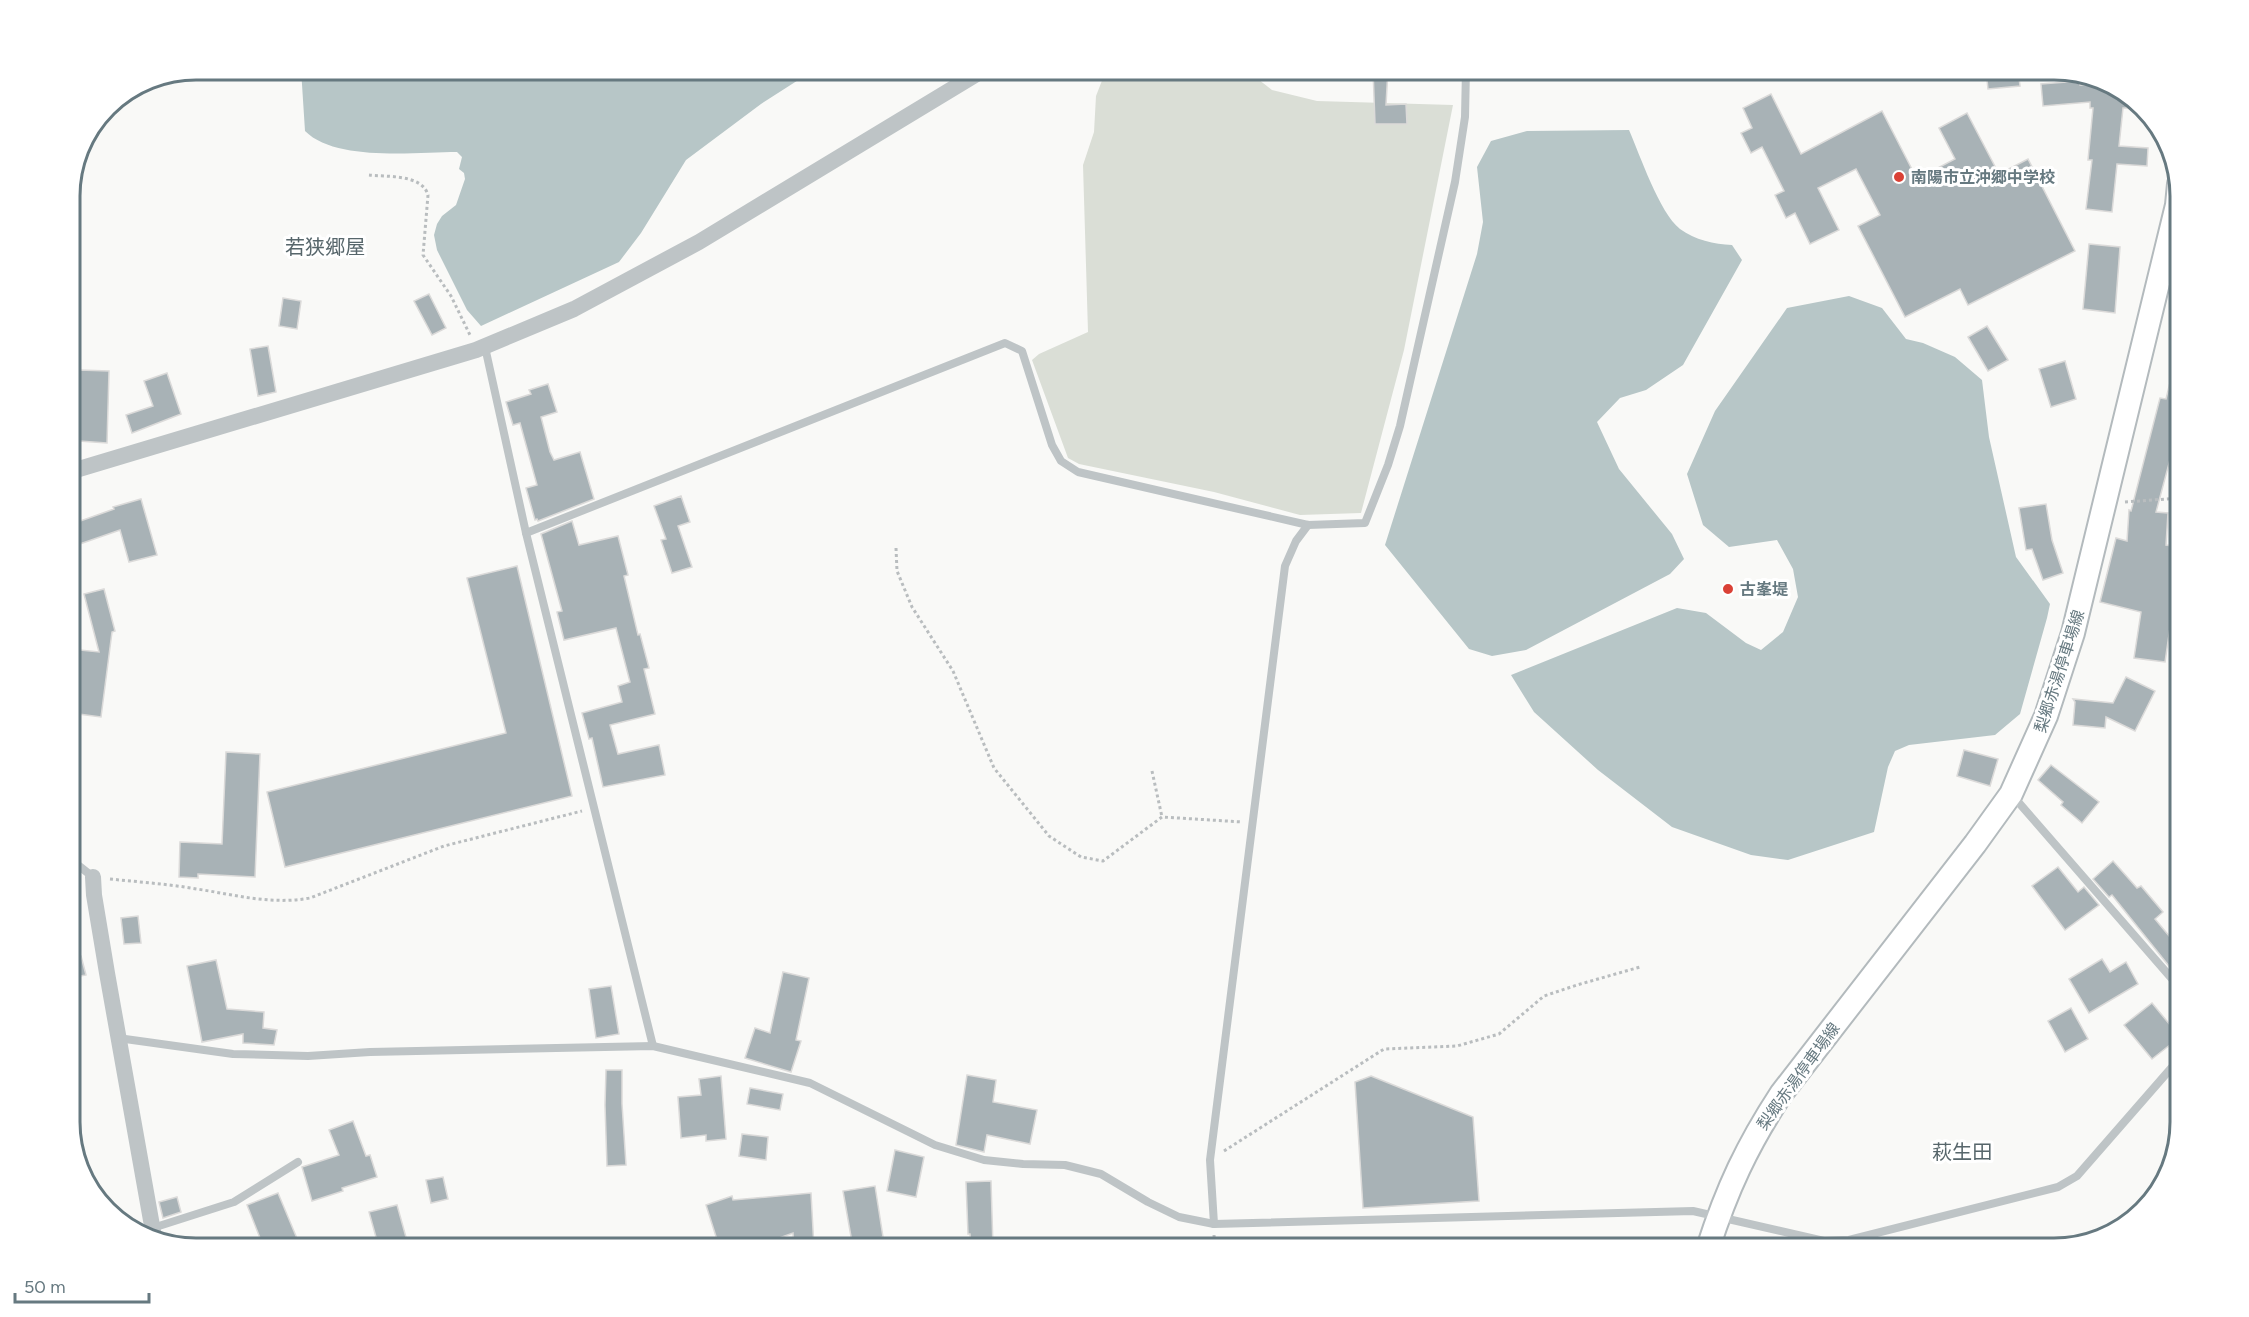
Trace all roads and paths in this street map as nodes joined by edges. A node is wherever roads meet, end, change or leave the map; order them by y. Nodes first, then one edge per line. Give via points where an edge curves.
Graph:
1 (1466, 79) edge
2 (968, 80) edge
3 (369, 175) dead end
4 (2169, 238) edge
5 (481, 349) junction
6 (80, 469) edge
7 (2169, 499) edge
8 (2106, 504) junction
9 (1308, 525) junction
10 (526, 533) junction
11 (896, 548) dead end
12 (1152, 771) dead end
13 (2011, 794) junction
14 (595, 808) junction
15 (1162, 817) junction
16 (1252, 822) junction
17 (80, 867) edge
18 (93, 877) junction
19 (1640, 967) dead end
20 (2170, 976) edge
21 (118, 1038) junction
22 (653, 1046) junction
23 (2170, 1070) edge
24 (1210, 1160) junction
25 (298, 1162) dead end
26 (1718, 1217) junction
27 (1214, 1224) junction
28 (147, 1227) edge
29 (154, 1230) edge
30 (1711, 1238) edge
31 (1811, 1238) edge
32 (1857, 1238) edge

1 - 9 lane via 1465,117 1455,182 1388,465 1365,523
2 - 5 street via 639,275 574,309
3 - 5 path via 398,177 426,188 423,255
4 - 8 main road, 梨郷赤湯停車場線
5 - 6 street
5 - 10 lane
7 - 8 path
8 - 13 main road, 梨郷赤湯停車場線 via 2073,633 2046,716
9 - 10 lane via 1078,472 1061,461 1052,445 1022,351 1005,344
9 - 16 lane via 1285,566
10 - 14 lane
11 - 15 path via 897,571 912,607 953,671 994,768 1049,836 1081,857 1103,861
12 - 15 path
13 - 20 lane
13 - 26 main road, 梨郷赤湯停車場線 via 1781,1094 1738,1167
14 - 18 path via 444,846 293,901 262,901
14 - 22 lane
15 - 16 path
16 - 24 lane
17 - 18 lane
18 - 21 street
19 - 24 path via 1544,996 1499,1034 1457,1046 1384,1049
21 - 22 lane via 233,1054 308,1056
21 - 28 street
22 - 27 lane via 810,1083 935,1145 984,1160 1065,1165 1101,1174 1179,1217
23 - 32 lane via 2077,1176 2058,1187
24 - 27 lane
25 - 29 lane via 234,1202
26 - 27 lane via 1693,1211
26 - 30 main road, 梨郷赤湯停車場線
26 - 31 lane

